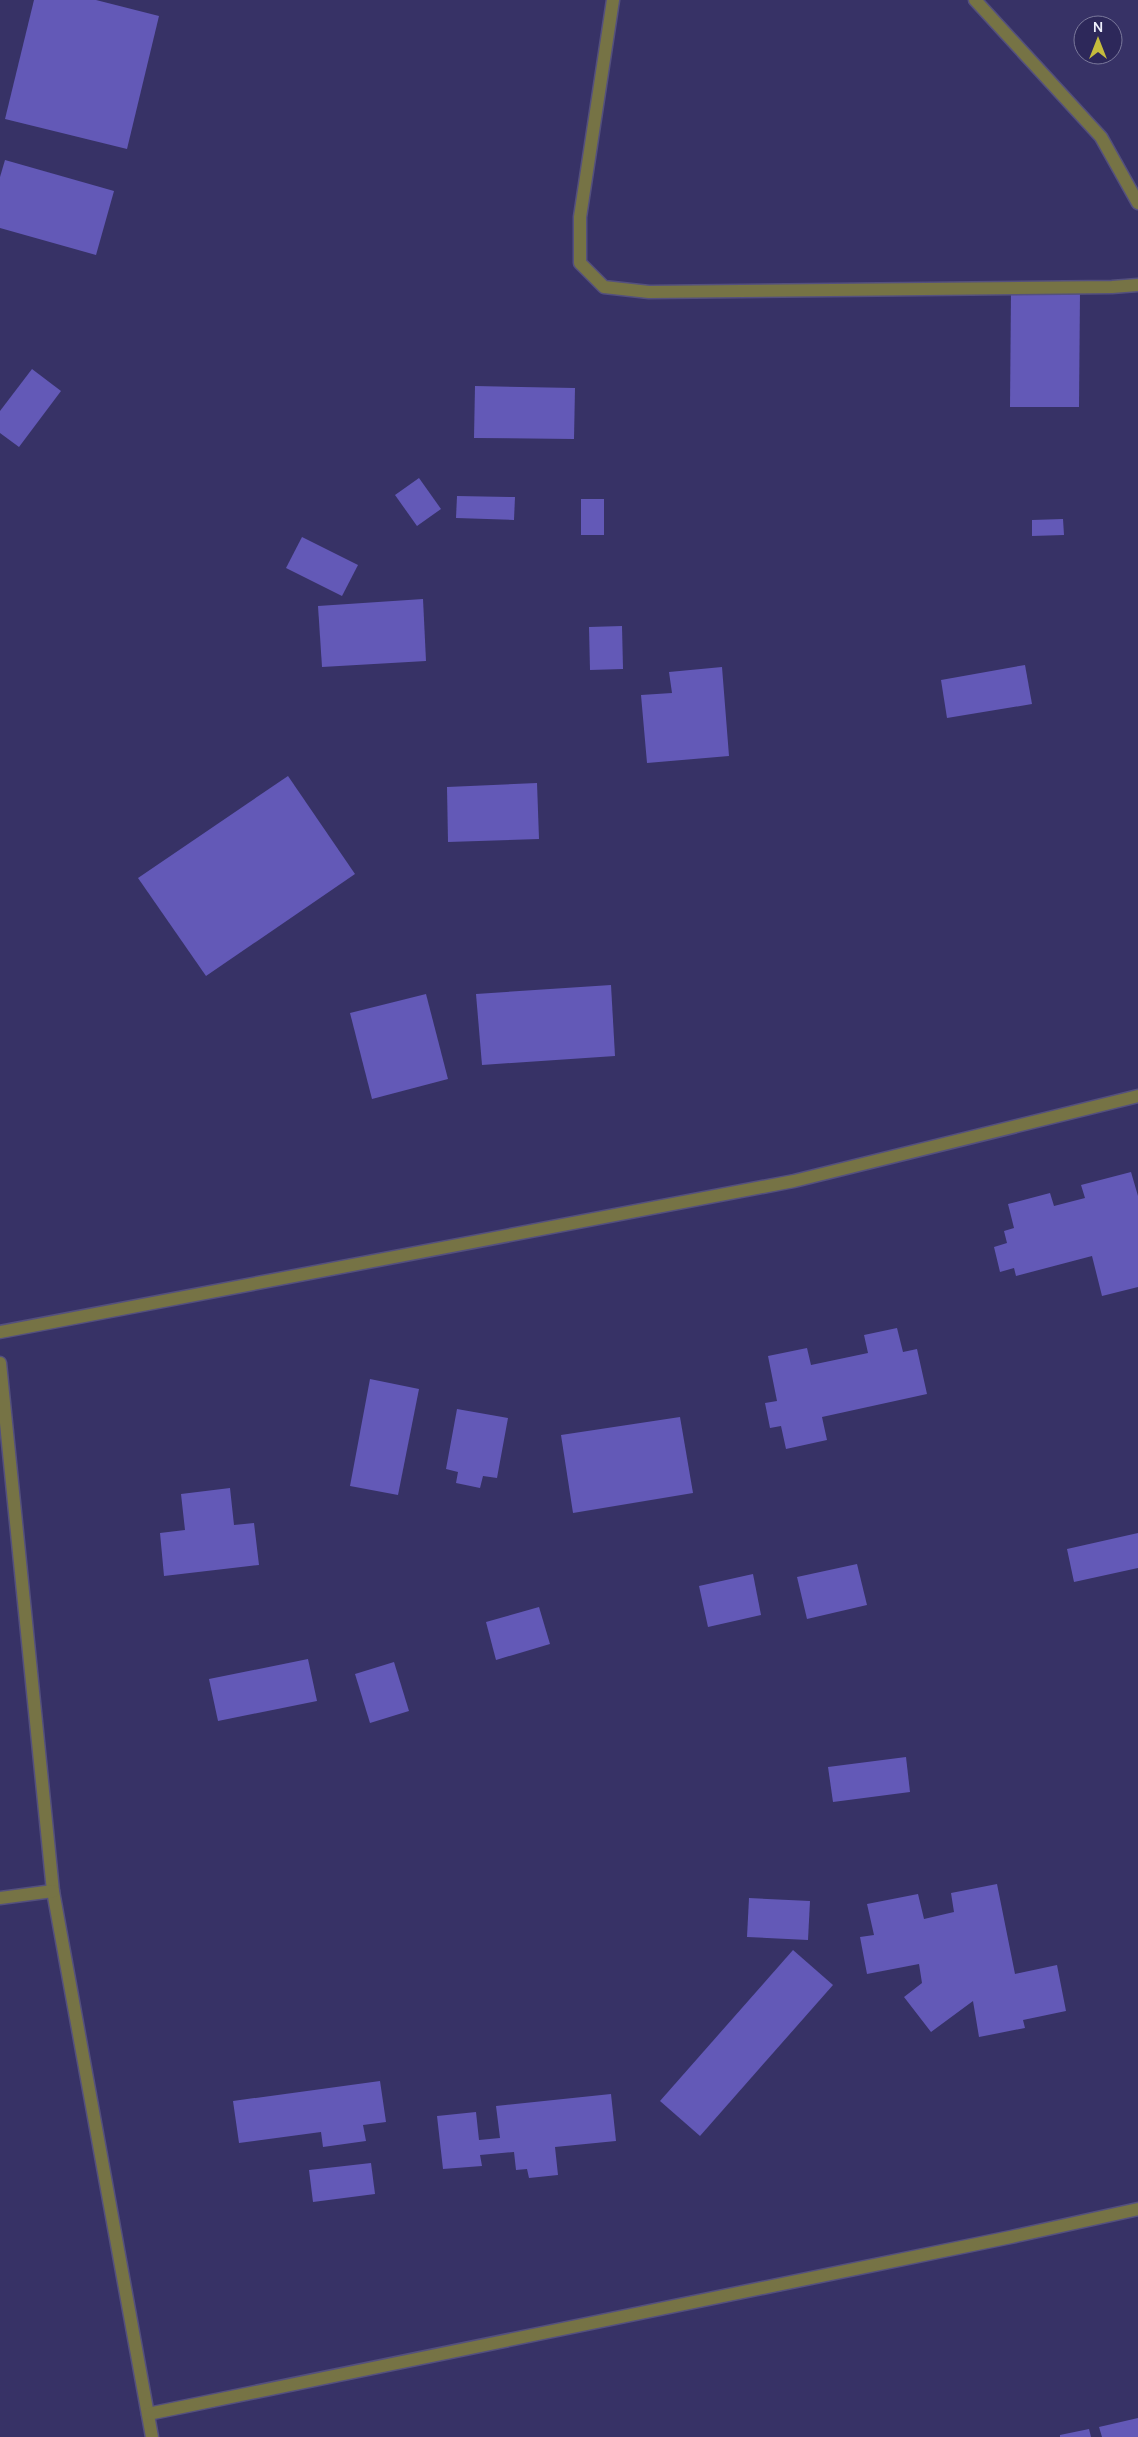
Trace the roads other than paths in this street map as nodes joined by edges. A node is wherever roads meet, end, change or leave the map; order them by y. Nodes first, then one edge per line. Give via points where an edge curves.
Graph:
1 (613, 0) edge
2 (976, 0) edge
3 (1138, 203) edge
4 (1138, 285) edge
5 (1138, 1096) edge
6 (0, 1332) edge
7 (0, 1363) edge
8 (53, 1891) junction
9 (0, 1898) edge
10 (1138, 2209) edge
11 (148, 2414) junction
12 (152, 2437) edge

1 - 4 street via 580,217 580,263 604,287 649,292
2 - 3 street via 1101,137
5 - 6 street via 794,1181
7 - 8 street
8 - 9 street
8 - 11 street
10 - 11 street
11 - 12 street

